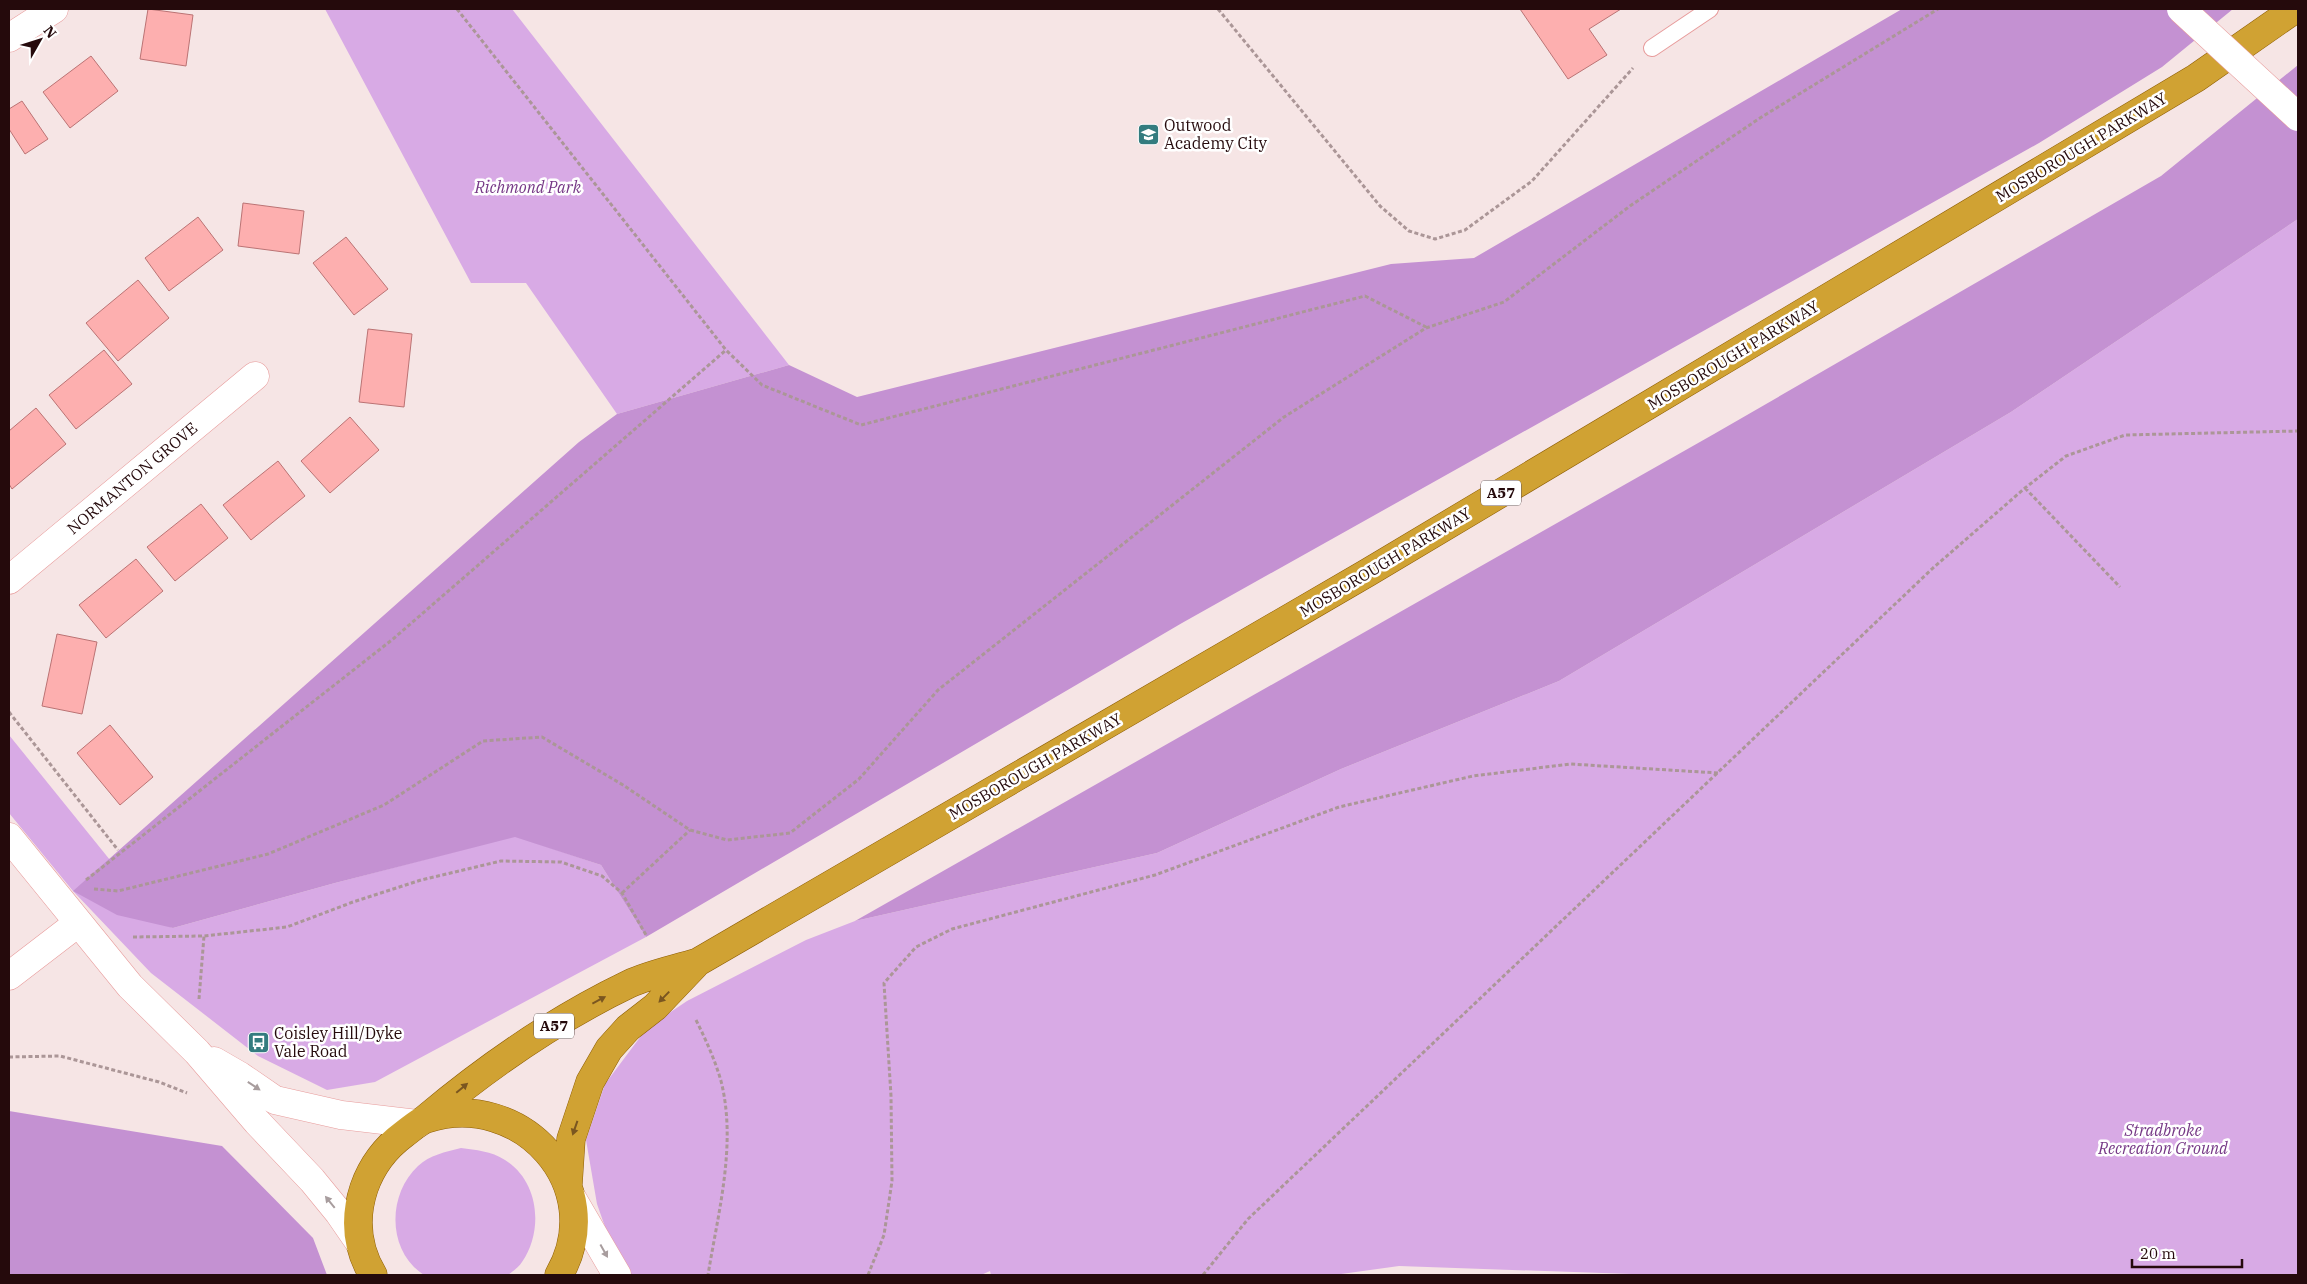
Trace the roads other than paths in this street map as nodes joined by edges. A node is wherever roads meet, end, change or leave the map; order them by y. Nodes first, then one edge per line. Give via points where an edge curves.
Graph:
1 (54, 9) edge
2 (1710, 9) edge
3 (2181, 9) edge
4 (2295, 9) edge
5 (9, 38) edge
6 (1652, 48) road end
7 (2298, 118) edge
8 (255, 376) dead end
9 (9, 580) edge
10 (9, 837) edge
11 (78, 922) junction
12 (698, 962) junction
13 (9, 976) edge
14 (197, 1052) junction
15 (421, 1122) junction
16 (570, 1192) junction
17 (359, 1242) junction
18 (373, 1275) edge
19 (559, 1275) edge
20 (617, 1275) edge

1 - 5 main road
2 - 6 lane
3 - 7 main road, bridge
4 - 12 highway, MOSBOROUGH PARKWAY / A57 via 2196,78 2008,191 1367,573
8 - 9 main road, NORMANTON GROVE
10 - 11 main road via 69,894
11 - 13 main road
11 - 14 main road via 130,986
15 -> 12 highway, MOSBOROUGH PARKWAY / A57 via 469,1082 569,1017 630,983
12 -> 16 highway, MOSBOROUGH PARKWAY / A57 via 655,1006 628,1028 604,1057 590,1082 571,1138
14 -> 15 main road via 275,1100 341,1115
17 -> 14 main road via 312,1180
15 - 16 highway, A57 via 463,1114 490,1116 516,1126 545,1148 557,1164
15 - 17 highway, A57 via 389,1145 368,1177 360,1201
16 - 19 highway, A57 via 575,1219 565,1265
16 -> 20 main road
17 - 18 highway, A57

